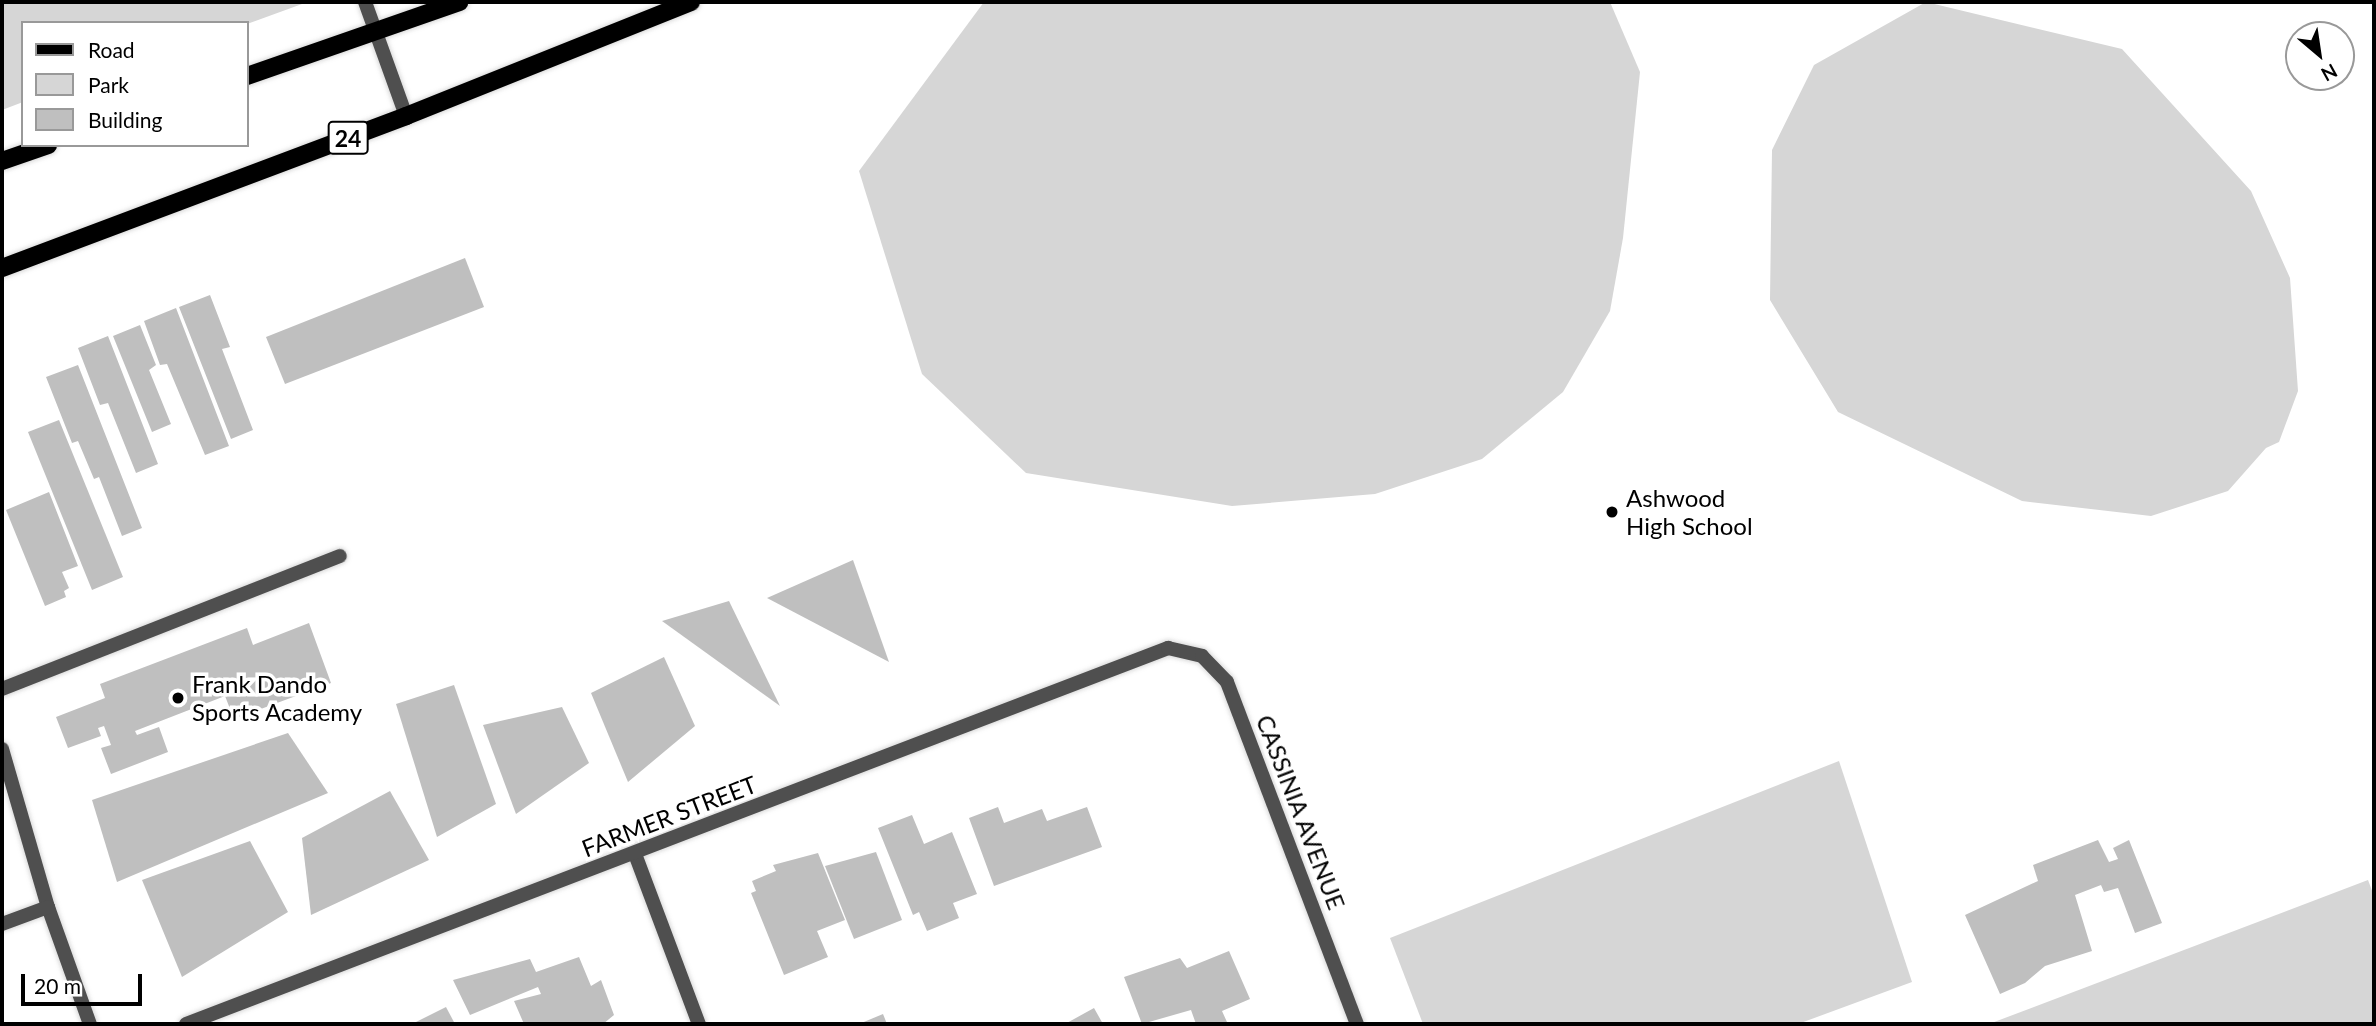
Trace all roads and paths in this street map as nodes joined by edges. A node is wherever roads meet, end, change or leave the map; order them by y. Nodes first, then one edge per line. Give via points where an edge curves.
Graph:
1 (365, 2) edge
2 (460, 2) edge
3 (691, 2) edge
4 (377, 30) junction
5 (248, 76) edge
6 (407, 116) junction
7 (42, 147) edge
8 (2, 161) edge
9 (2, 268) edge
10 (340, 556) dead end
11 (1168, 648) joint
12 (2, 689) edge
13 (2, 749) edge
14 (635, 854) junction
15 (48, 907) junction
16 (2, 923) edge
17 (90, 1024) edge
18 (186, 1024) edge
19 (699, 1024) edge
20 (1356, 1024) edge

1 - 4 street
2 - 4 main road
3 - 6 main road, 24
4 - 5 main road
4 - 6 street
6 - 9 main road, 24
7 - 8 main road
10 - 12 street
11 - 14 street, FARMER STREET
11 - 20 street, CASSINIA AVENUE via 1202,656 1227,682
13 - 15 street
14 - 18 street, FARMER STREET
14 - 19 street
15 - 16 street
15 - 17 street

